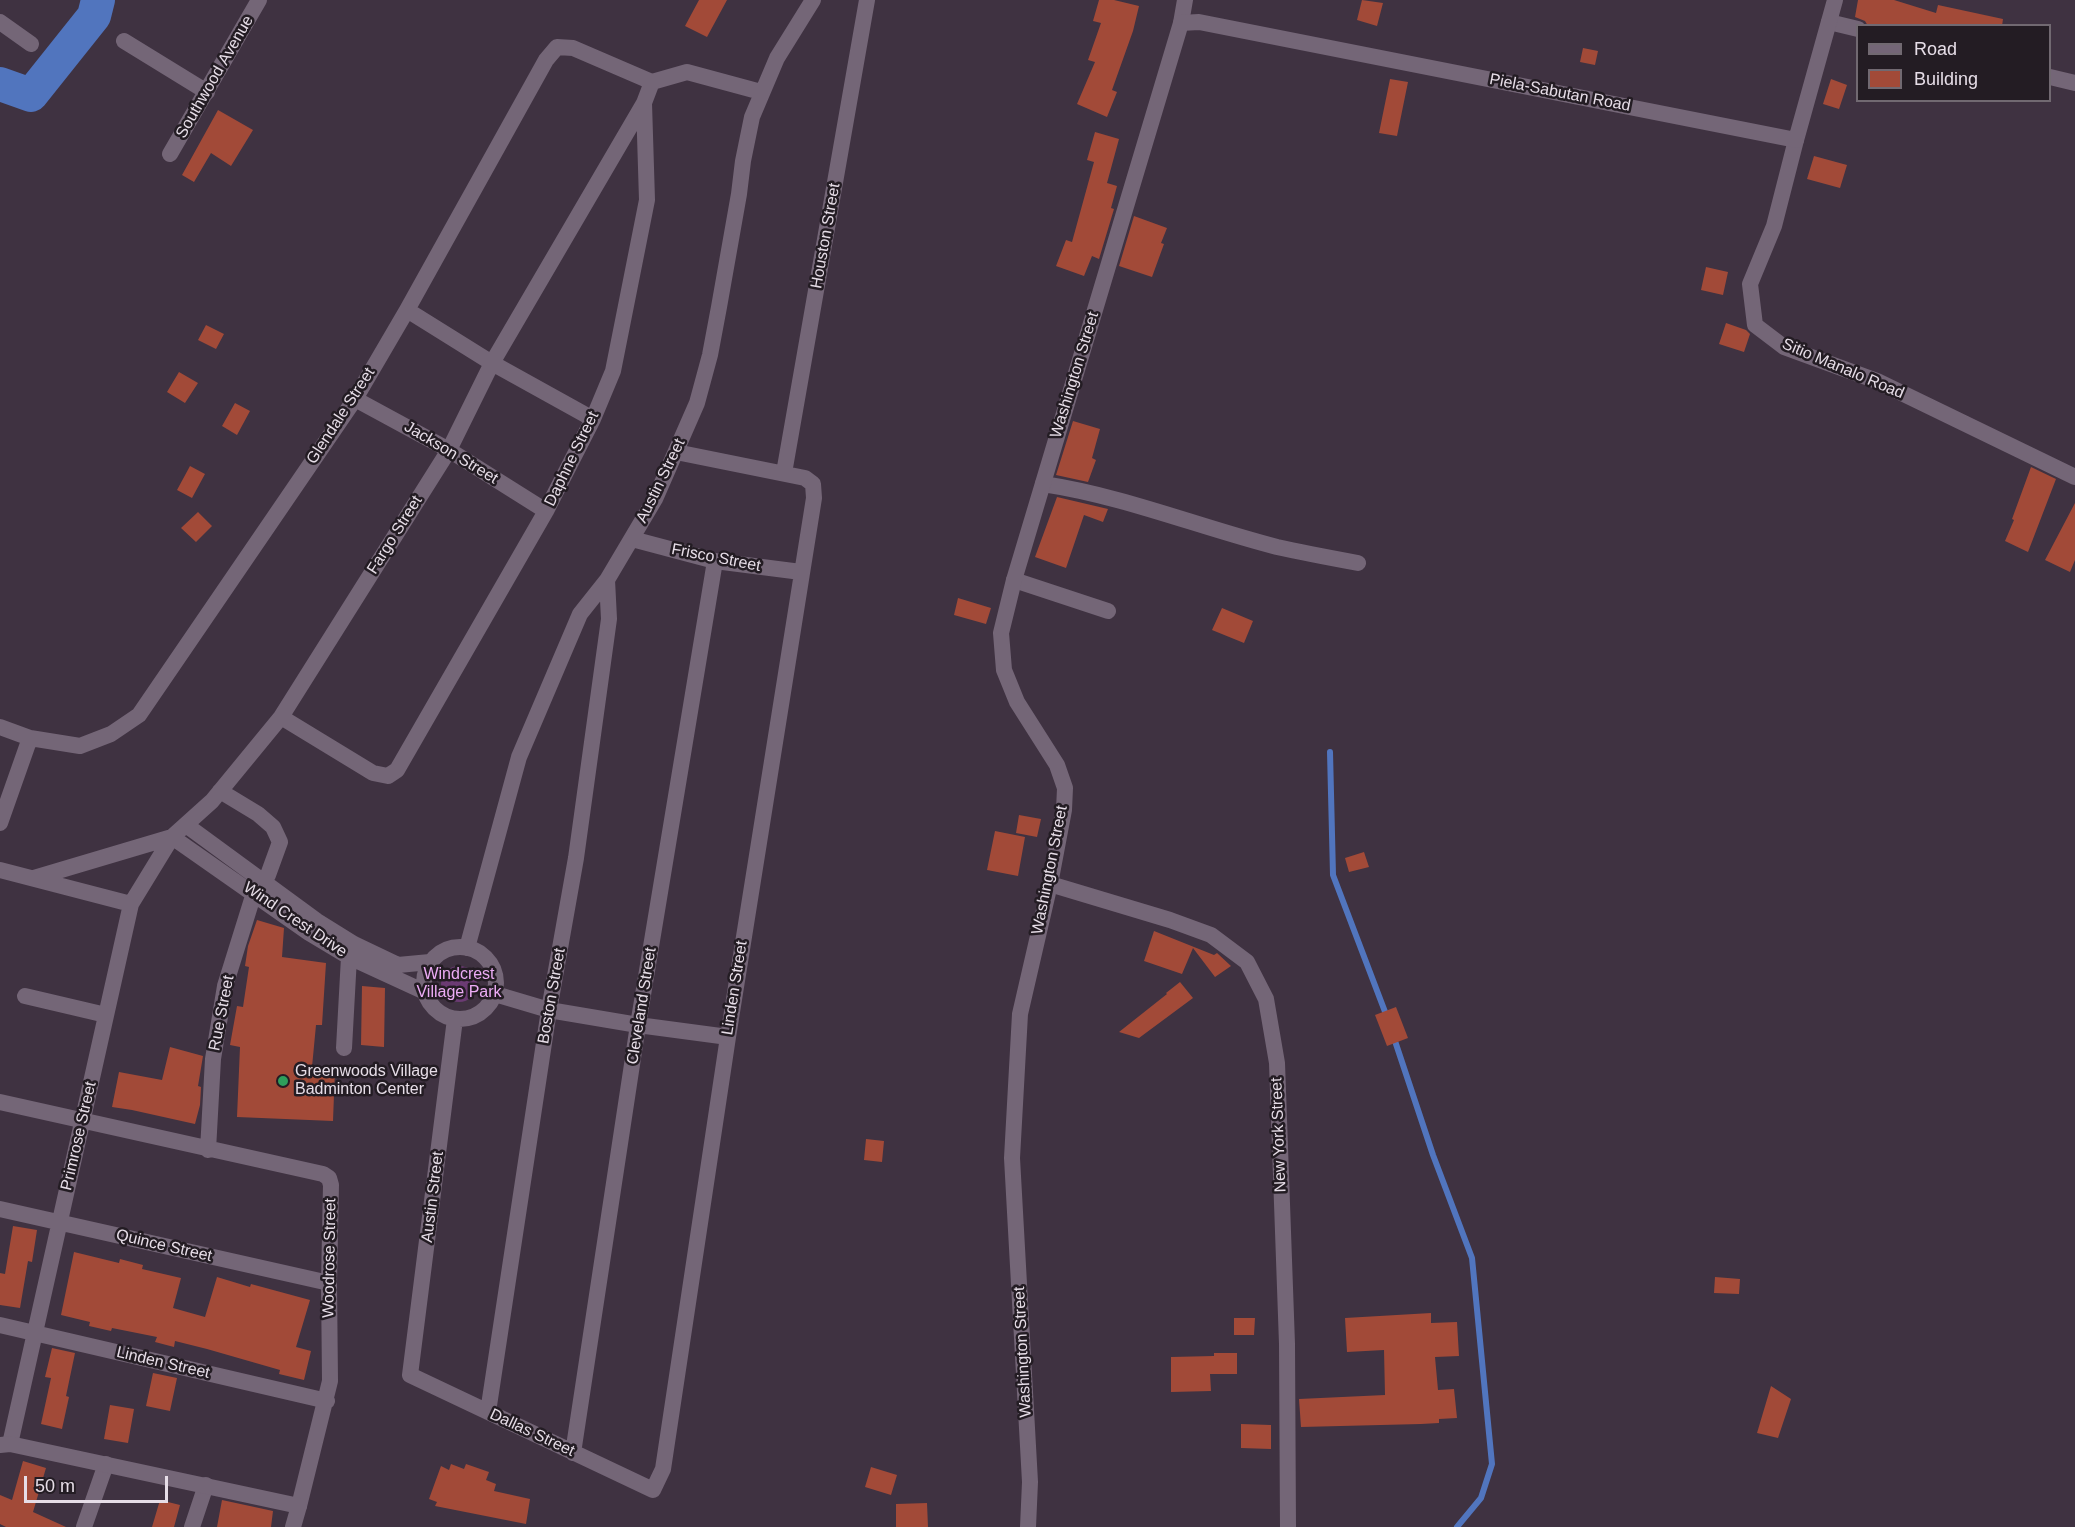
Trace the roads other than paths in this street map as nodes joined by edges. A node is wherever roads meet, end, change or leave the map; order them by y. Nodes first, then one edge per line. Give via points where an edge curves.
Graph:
1 (813, 0) edge
2 (867, 0) edge
3 (1185, 0) edge
4 (1835, 0) edge
5 (254, 2) edge
6 (0, 22) edge
7 (1829, 22) junction
8 (1181, 23) junction
9 (1856, 29) edge
10 (124, 41) dead end
11 (31, 44) dead end
12 (2051, 77) edge
13 (652, 82) junction
14 (2075, 83) edge
15 (207, 92) junction
16 (761, 92) junction
17 (644, 103) junction
18 (1796, 140) junction
19 (171, 154) dead end
20 (407, 310) junction
21 (492, 363) junction
22 (355, 399) junction
23 (593, 419) junction
24 (449, 450) junction
25 (676, 452) junction
26 (784, 473) junction
27 (2075, 477) edge
28 (1043, 484) junction
29 (546, 512) junction
30 (632, 539) junction
31 (715, 561) junction
32 (1358, 563) dead end
33 (801, 572) junction
34 (607, 580) junction
35 (1014, 580) junction
36 (1108, 611) dead end
37 (281, 717) junction
38 (0, 727) edge
39 (30, 738) junction
40 (220, 791) junction
41 (0, 824) edge
42 (186, 825) junction
43 (172, 837) junction
44 (0, 870) edge
45 (34, 878) junction
46 (1050, 884) junction
47 (258, 887) junction
48 (131, 904) junction
49 (467, 948) junction
50 (349, 957) junction
51 (430, 962) junction
52 (425, 992) junction
53 (495, 994) junction
54 (25, 996) dead end
55 (549, 1010) junction
56 (106, 1015) junction
57 (455, 1019) junction
58 (638, 1025) junction
59 (728, 1037) junction
60 (344, 1048) dead end
61 (0, 1102) edge
62 (82, 1121) junction
63 (208, 1150) junction
64 (0, 1209) edge
65 (59, 1222) junction
66 (329, 1283) junction
67 (0, 1325) edge
68 (34, 1332) junction
69 (410, 1375) joint
70 (327, 1401) junction
71 (488, 1412) junction
72 (5, 1444) edge
73 (573, 1453) junction
74 (106, 1464) junction
75 (206, 1485) junction
76 (653, 1490) joint
77 (299, 1506) junction
78 (84, 1527) edge
79 (192, 1527) edge
80 (293, 1527) edge
81 (1028, 1527) edge
82 (1288, 1527) edge

1 - 16 street, Austin Street
2 - 26 street, Houston Street
3 - 8 street, Washington Street
4 - 7 street
5 - 15 street, Southwood Avenue
6 - 11 street
7 - 9 street
7 - 18 street
8 - 18 street, Piela-Sabutan Road via 1199,22
8 - 28 street, Washington Street
10 - 15 street
12 - 14 street
13 - 16 street via 687,72
13 - 17 street, Fargo Street
13 - 20 street, Glendale Street via 573,48 557,47 546,60
15 - 19 street, Southwood Avenue
16 - 25 street, Austin Street via 743,161 710,355 697,403
17 - 21 street, Fargo Street
17 - 23 street, Daphne Street via 647,200 613,371
18 - 27 street, Sitio Manalo Road via 1774,226 1750,284 1755,325 1784,347 1877,381
20 - 21 street
20 - 22 street, Glendale Street
21 - 23 street
21 - 24 street, Fargo Street
22 - 24 street, Jackson Street
22 - 39 street, Glendale Street via 139,716 111,734 80,746
23 - 29 street, Daphne Street
24 - 29 street, Jackson Street
24 - 37 street, Fargo Street
25 - 26 street
25 - 30 street, Austin Street
26 - 33 street, Linden Street via 806,478 813,484
28 - 32 street via 1111,498 1277,547
28 - 35 street, Washington Street
29 - 37 street, Daphne Street via 398,770 388,776 373,772
30 - 31 street, Frisco Street
30 - 34 street, Austin Street
31 - 33 street, Frisco Street
31 - 58 street, Cleveland Street
33 - 59 street, Linden Street
34 - 49 street, Austin Street via 580,614 519,757
34 - 55 street, Boston Street via 609,619 579,835
35 - 36 street
35 - 46 street, Washington Street via 1001,633 1004,670 1017,702 1057,765 1065,788
37 - 40 street, Fargo Street
38 - 39 street
39 - 41 street
40 - 42 street, Fargo Street
40 - 47 street, Rue Street via 258,814 273,827 280,842 268,875
42 - 43 street, Fargo Street
42 - 47 street, Wind Crest Drive
43 - 45 street, Fargo Street
43 - 47 street, Wind Crest Drive
43 - 48 street, Primrose Street
44 - 45 street
45 - 48 street
46 - 81 street, Washington Street via 1020,1014 1012,1158 1030,1482
46 - 82 street, New York Street via 1211,935 1247,962 1266,999 1277,1063 1287,1344
47 - 50 street, Wind Crest Drive via 309,933
47 - 51 street, Wind Crest Drive via 398,965
47 - 63 street, Rue Street via 225,986 213,1059
48 - 56 street, Primrose Street
49 - 51 street via 447,950
49 - 53 street via 488,960 494,970
50 - 52 street, Wind Crest Drive
50 - 60 street
51 - 52 street
52 - 57 street via 436,1010
53 - 55 street
53 - 57 street via 484,1011
54 - 56 street
55 - 58 street
55 - 71 street, Boston Street
56 - 62 street, Primrose Street
57 - 69 street, Austin Street
58 - 59 street
58 - 73 street, Cleveland Street
59 - 76 street, Linden Street via 663,1469
61 - 62 street, Woodrose Street
62 - 63 street, Woodrose Street
62 - 65 street, Primrose Street
63 - 66 street, Woodrose Street via 329,1178
64 - 65 street, Quince Street
65 - 66 street, Quince Street
65 - 68 street, Primrose Street
66 - 70 street, Woodrose Street
67 - 68 street, Linden Street
68 - 70 street, Linden Street
68 - 72 street, Primrose Street
69 - 71 street, Dallas Street
70 - 77 street, Woodrose Street
71 - 73 street, Dallas Street
72 - 74 street
73 - 76 street, Dallas Street
74 - 75 street
74 - 78 street
75 - 77 street
75 - 79 street
77 - 80 street, Woodrose Street

